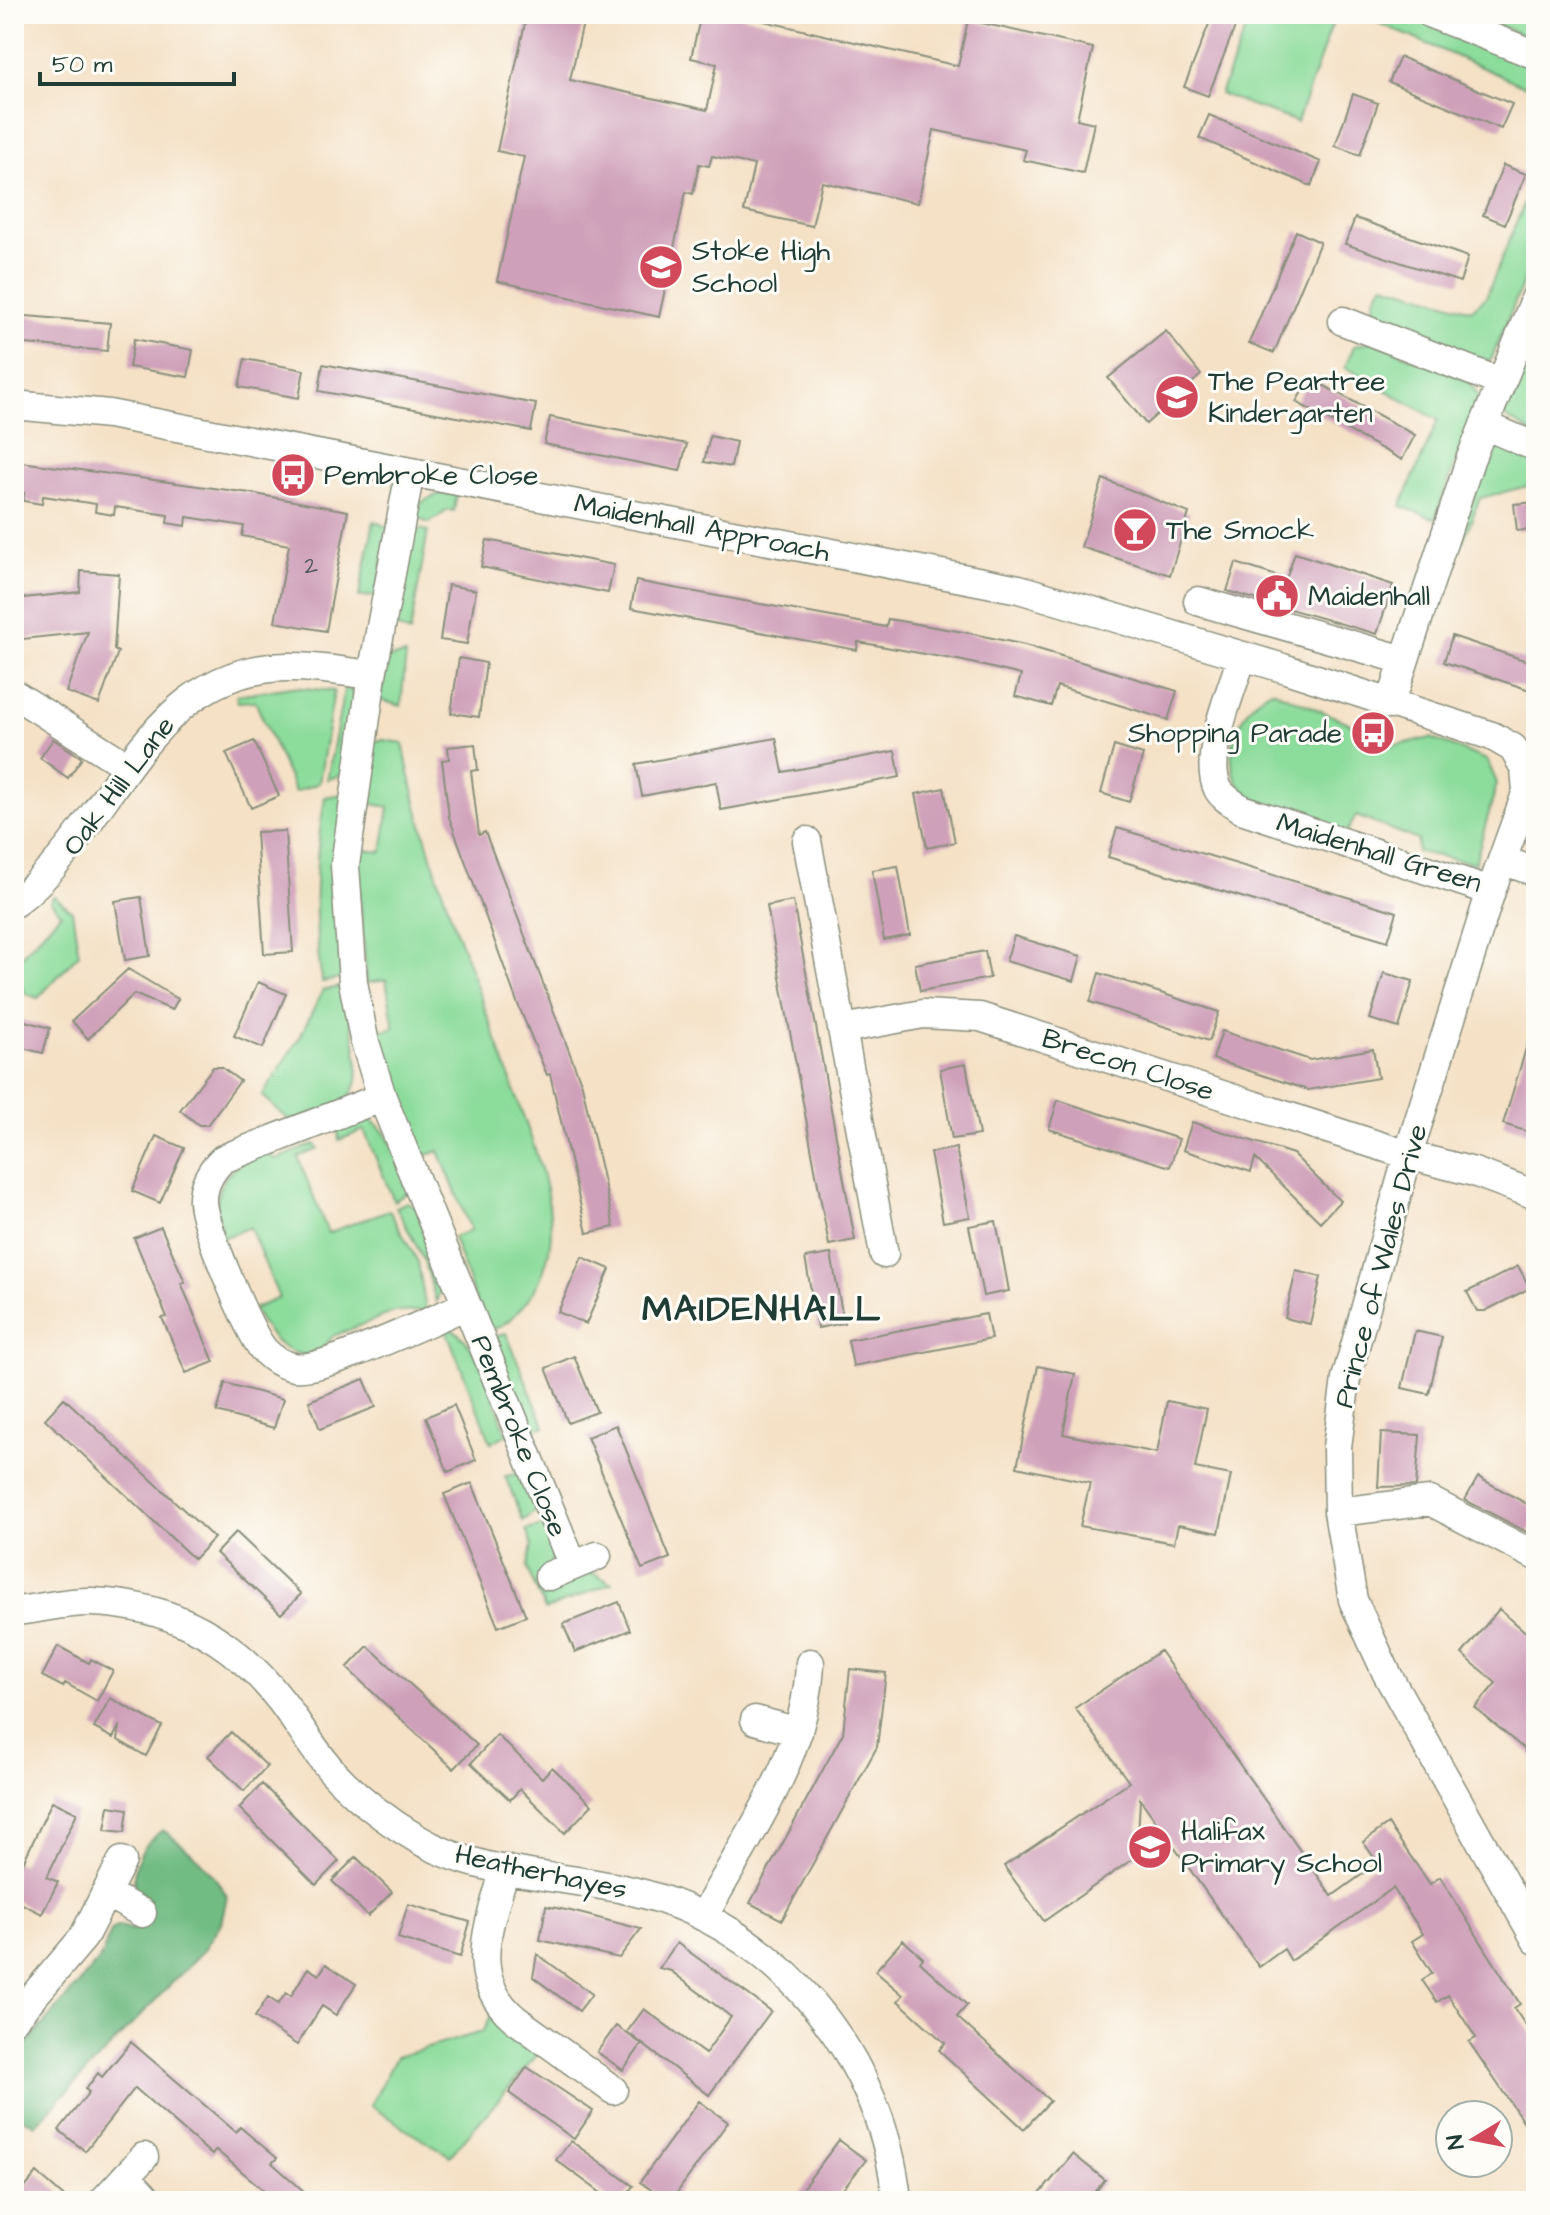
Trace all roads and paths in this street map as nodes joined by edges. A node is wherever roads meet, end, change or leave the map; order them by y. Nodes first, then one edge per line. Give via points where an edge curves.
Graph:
1 (1431, 14) edge
2 (1536, 55) edge
3 (1536, 297) edge
4 (1343, 321) dead end
5 (1527, 347) edge
6 (1500, 382) junction
7 (14, 405) edge
8 (1484, 425) junction
9 (1536, 447) edge
10 (410, 472) junction
11 (1198, 601) dead end
12 (1242, 657) junction
13 (1404, 660) junction
14 (372, 675) junction
15 (14, 694) edge
16 (1390, 705) junction
17 (127, 766) junction
18 (807, 841) dead end
19 (1504, 861) junction
20 (1536, 872) edge
21 (1491, 891) junction
22 (14, 903) edge
23 (843, 1029) junction
24 (382, 1097) junction
25 (1408, 1155) junction
26 (1536, 1195) edge
27 (884, 1254) dead end
28 (465, 1306) junction
29 (1338, 1512) junction
30 (1536, 1556) edge
31 (573, 1566) dead end
32 (16, 1603) edge
33 (810, 1663) dead end
34 (755, 1720) dead end
35 (798, 1732) junction
36 (122, 1861) dead end
37 (505, 1869) junction
38 (106, 1893) junction
39 (142, 1913) dead end
40 (704, 1916) junction
41 (1534, 1932) edge
42 (14, 2019) edge
43 (613, 2090) dead end
44 (104, 2200) edge
45 (149, 2201) edge
46 (897, 2201) edge

1 - 2 street
3 - 5 street
4 - 6 street
5 - 6 street
6 - 8 street
7 - 10 street, Maidenhall Approach via 109,414
8 - 9 street
8 - 13 street
10 - 12 street, Maidenhall Approach via 1019,589
10 - 14 street, Pembroke Close
11 - 13 street
12 - 16 street, Maidenhall Green
12 - 21 street, Maidenhall Green via 1214,751 1212,775 1219,792 1241,809
13 - 16 street
14 - 17 street, Oak Hill Lane via 287,667 237,675 167,717
14 - 24 street, Pembroke Close via 348,829 345,912 357,1009
15 - 17 street
16 - 19 street, Maidenhall Green via 1492,736 1513,748 1525,769 1527,791
17 - 22 street, Oak Hill Lane via 64,858
18 - 23 street
19 - 20 street
19 - 21 street, Maidenhall Green
21 - 25 street, Prince of Wales Drive
23 - 25 street, Brecon Close via 923,1014 980,1017
23 - 27 street
24 - 28 street, Pembroke Close
24 - 28 street, Pembroke Close via 223,1159 204,1194 213,1235 253,1332 268,1354 286,1365 314,1366
25 - 26 street, Brecon Close
25 - 29 street, Prince of Wales Drive via 1346,1379 1337,1447
28 - 31 street, Pembroke Close
29 - 30 street via 1430,1501
29 - 41 street, Prince of Wales Drive via 1353,1600 1387,1674
32 - 37 street, Heatherhayes via 106,1603 157,1611 201,1628 253,1669 325,1762 367,1803 430,1846
33 - 35 street
34 - 35 street
35 - 40 street
36 - 38 street
37 - 40 street, Heatherhayes via 631,1890
37 - 43 street via 485,1942 489,1986 503,2009
38 - 39 street
38 - 42 street via 68,1960
40 - 46 street, Heatherhayes via 771,1961 822,2013 877,2111
44 - 45 street via 135,2166

